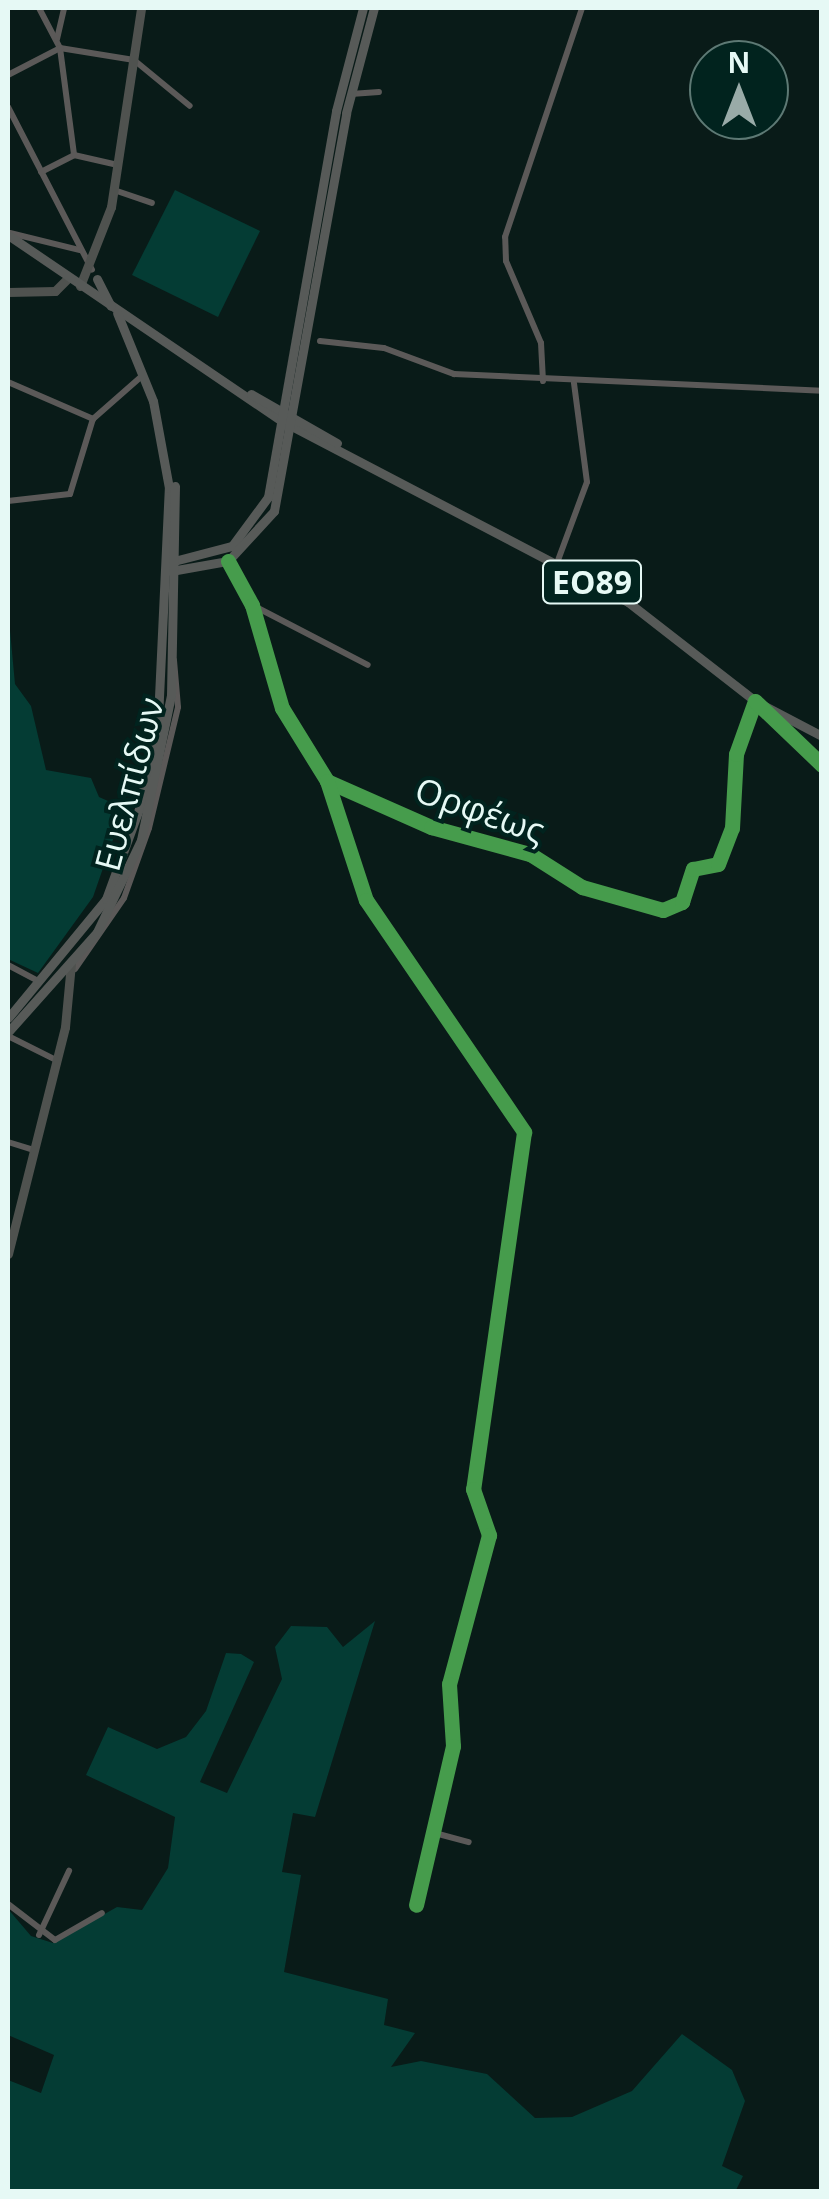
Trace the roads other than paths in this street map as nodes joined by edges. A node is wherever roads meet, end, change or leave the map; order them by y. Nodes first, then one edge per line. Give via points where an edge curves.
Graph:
1 (39, 8) edge
2 (64, 8) edge
3 (141, 8) edge
4 (363, 8) edge
5 (374, 8) edge
6 (582, 8) edge
7 (58, 44) junction
8 (134, 60) junction
9 (8, 75) edge
10 (379, 92) dead end
11 (351, 94) junction
12 (190, 106) dead end
13 (8, 107) edge
14 (74, 154) junction
15 (118, 164) junction
16 (41, 172) junction
17 (114, 190) junction
18 (152, 203) dead end
19 (8, 234) edge
20 (82, 250) junction
21 (94, 274) junction
22 (68, 278) junction
23 (84, 289) junction
24 (8, 292) edge
25 (114, 310) junction
26 (320, 341) dead end
27 (144, 374) junction
28 (543, 381) junction
29 (8, 382) edge
30 (574, 383) junction
31 (822, 390) edge
32 (288, 418) junction
33 (92, 419) junction
34 (162, 435) junction
35 (8, 501) edge
36 (178, 534) junction
37 (205, 560) junction
38 (228, 561) junction
39 (557, 563) junction
40 (172, 566) junction
41 (195, 572) junction
42 (176, 588) junction
43 (252, 605) junction
44 (368, 665) dead end
45 (754, 701) junction
46 (822, 736) edge
47 (822, 765) edge
48 (326, 781) junction
49 (8, 965) edge
50 (73, 966) junction
51 (41, 982) junction
52 (8, 1018) edge
53 (8, 1034) edge
54 (56, 1060) junction
55 (8, 1142) edge
56 (30, 1150) junction
57 (8, 1247) edge
58 (431, 1832) junction
59 (469, 1842) dead end
60 (69, 1871) dead end
61 (8, 1904) edge
62 (416, 1904) dead end
63 (102, 1913) dead end
64 (40, 1935) junction

1 - 7 street
2 - 7 street
3 - 8 street
4 - 32 main road
5 - 11 main road
6 - 28 street via 505,237 506,261 541,343
7 - 8 street
7 - 9 street
7 - 14 street
8 - 12 street
8 - 15 street
10 - 11 street
11 - 32 main road
13 - 16 street
14 - 15 street
14 - 16 street
15 - 17 street
16 - 20 street
17 - 18 street
17 - 21 street
19 - 20 street
19 - 22 main road, ΕΟ89
20 - 21 street
21 - 23 street
21 - 25 main road
22 - 23 main road, ΕΟ89
22 - 24 street via 54,291
23 - 25 main road, ΕΟ89
25 - 27 main road
25 - 32 main road, ΕΟ89
26 - 28 street via 384,348 454,374
27 - 33 street
27 - 34 main road
28 - 30 street
29 - 33 street
30 - 31 street
30 - 39 street via 587,482
32 - 37 main road via 259,516
32 - 38 main road via 274,511
32 - 39 main road, ΕΟ89
33 - 35 street via 70,494
34 - 36 main road
34 - 40 main road
36 - 37 main road
36 - 40 main road
37 - 40 main road
38 - 41 main road
38 - 43 street
39 - 45 main road, ΕΟ89 via 652,618
40 - 41 main road
40 - 42 main road
40 - 51 main road via 162,694 131,837 98,914
41 - 42 main road
42 - 50 main road via 173,657 147,827 100,933
43 - 44 street
43 - 48 street via 282,708
45 - 46 main road, ΕΟ89
45 - 47 street
45 - 48 street, Ορφέως via 718,864 693,869 682,902 668,910 582,887 530,854 431,827
48 - 58 street via 366,900 524,1132 473,1489 489,1535 449,1684 456,1726
49 - 51 street
50 - 53 main road
50 - 54 street
51 - 52 main road
53 - 54 street
54 - 56 street
55 - 56 street
56 - 57 street
58 - 59 street
58 - 62 street
60 - 64 street
61 - 64 street
63 - 64 street via 54,1940

